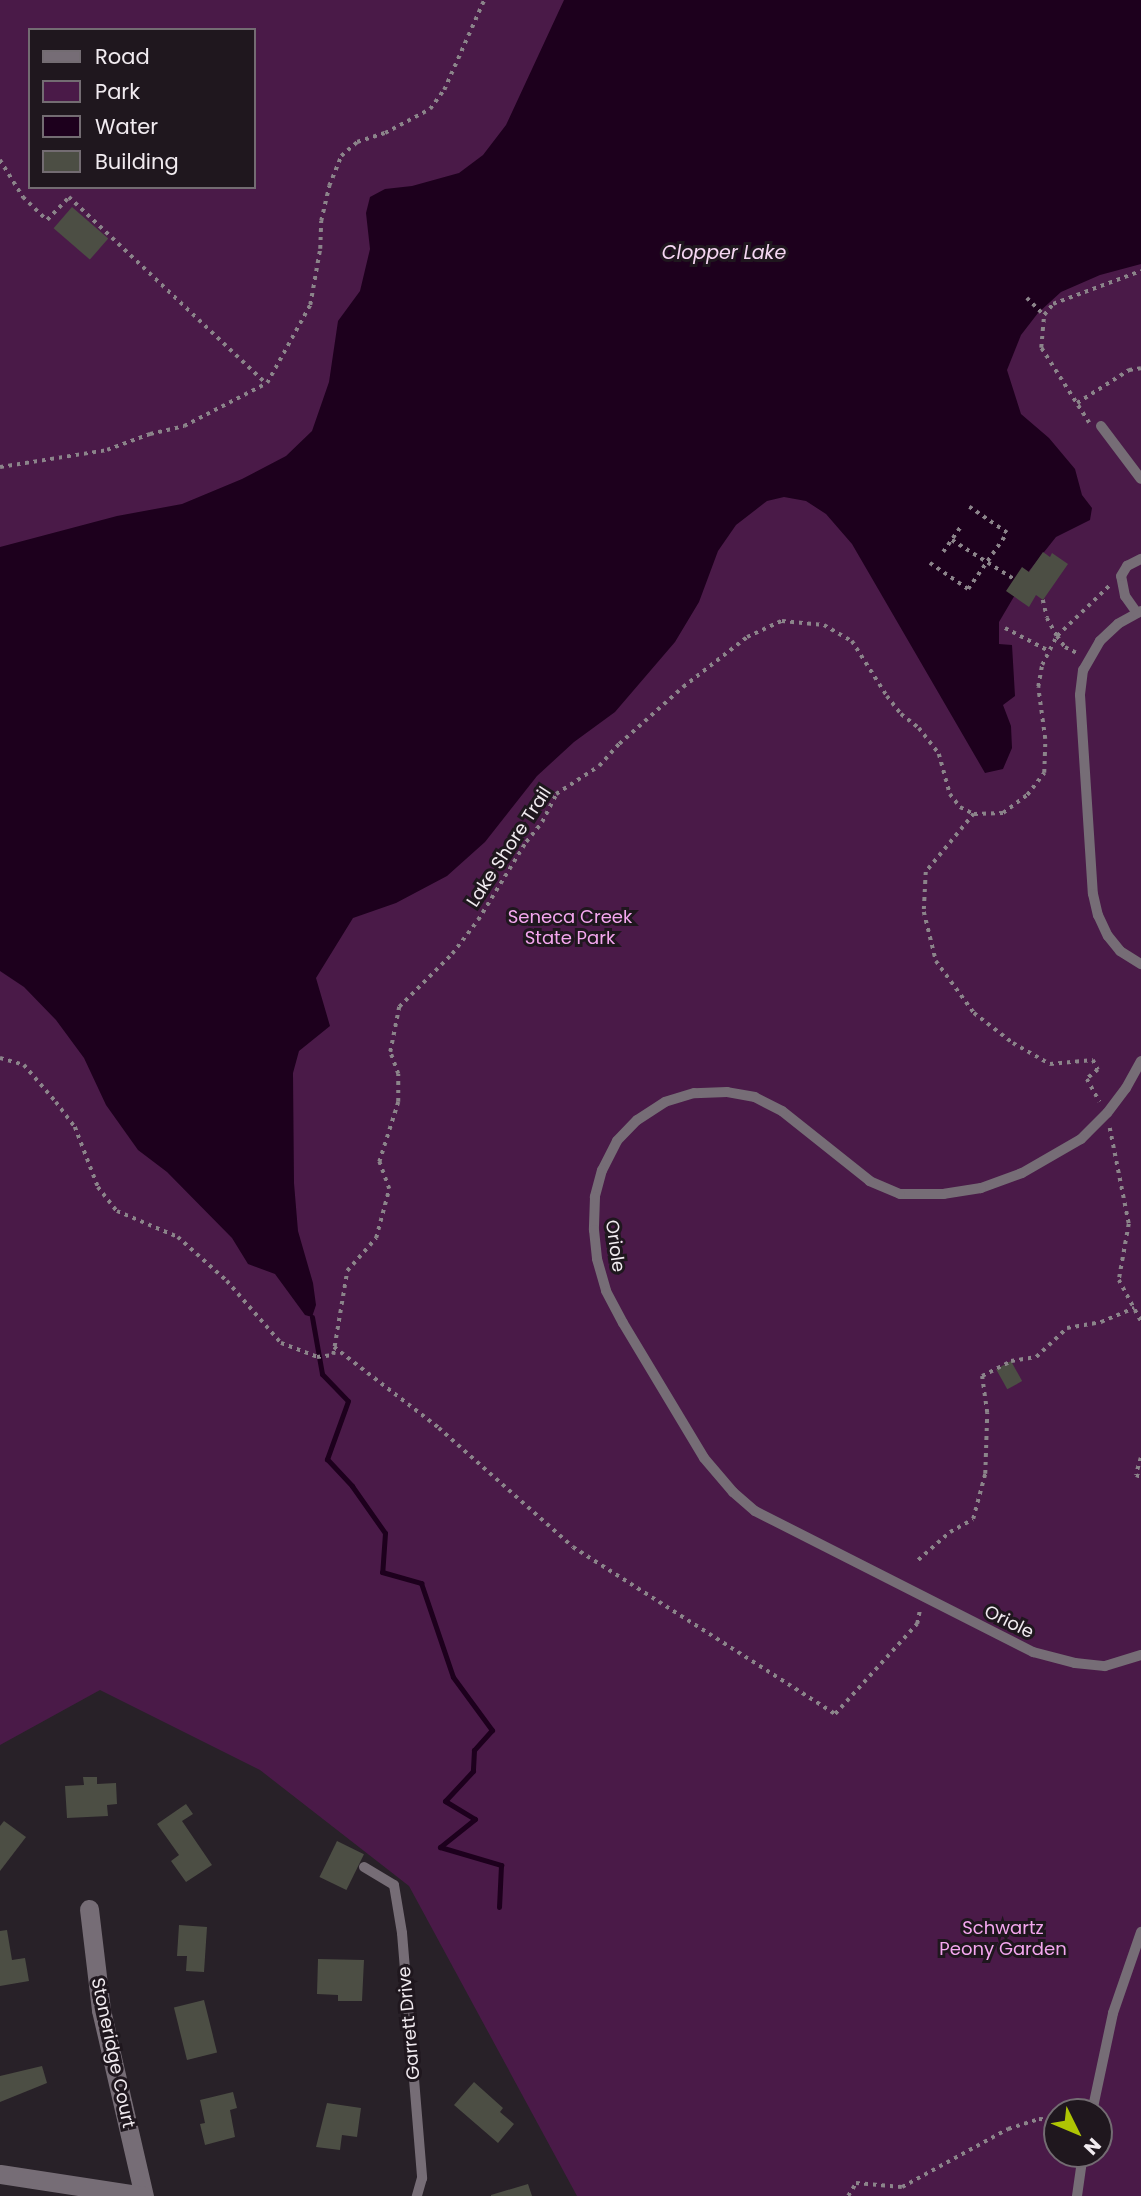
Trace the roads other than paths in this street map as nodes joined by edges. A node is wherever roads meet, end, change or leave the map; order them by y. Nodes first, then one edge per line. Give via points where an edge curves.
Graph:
1 (1101, 426) road end
2 (1141, 478) edge
3 (1141, 559) edge
4 (1139, 612) edge
5 (1141, 964) edge
6 (1141, 1061) edge
7 (1141, 1655) edge
8 (364, 1867) dead end
9 (89, 1909) dead end
10 (1141, 1933) edge
11 (1095, 2098) edge
12 (1081, 2168) edge
13 (0, 2174) edge
14 (144, 2196) edge
15 (417, 2196) edge
16 (1077, 2196) edge

1 - 2 lane
3 - 4 lane via 1127,566 1121,576 1125,596
4 - 5 lane via 1100,641 1083,670 1080,695 1093,894 1108,936 1120,951
6 - 7 lane, Oriole via 1107,1113 1081,1139 1021,1173 981,1188 944,1194 900,1194 870,1181 782,1111 755,1097 694,1093 665,1102 637,1120 617,1141 595,1197 594,1230 606,1291 704,1458 755,1511 1033,1652 1105,1666
8 - 15 lane, Garrett Drive via 394,1885 396,1897 422,2178
9 - 14 street, Stoneridge Court via 101,2011
10 - 11 lane via 1113,2013
12 - 16 lane
13 - 14 street

